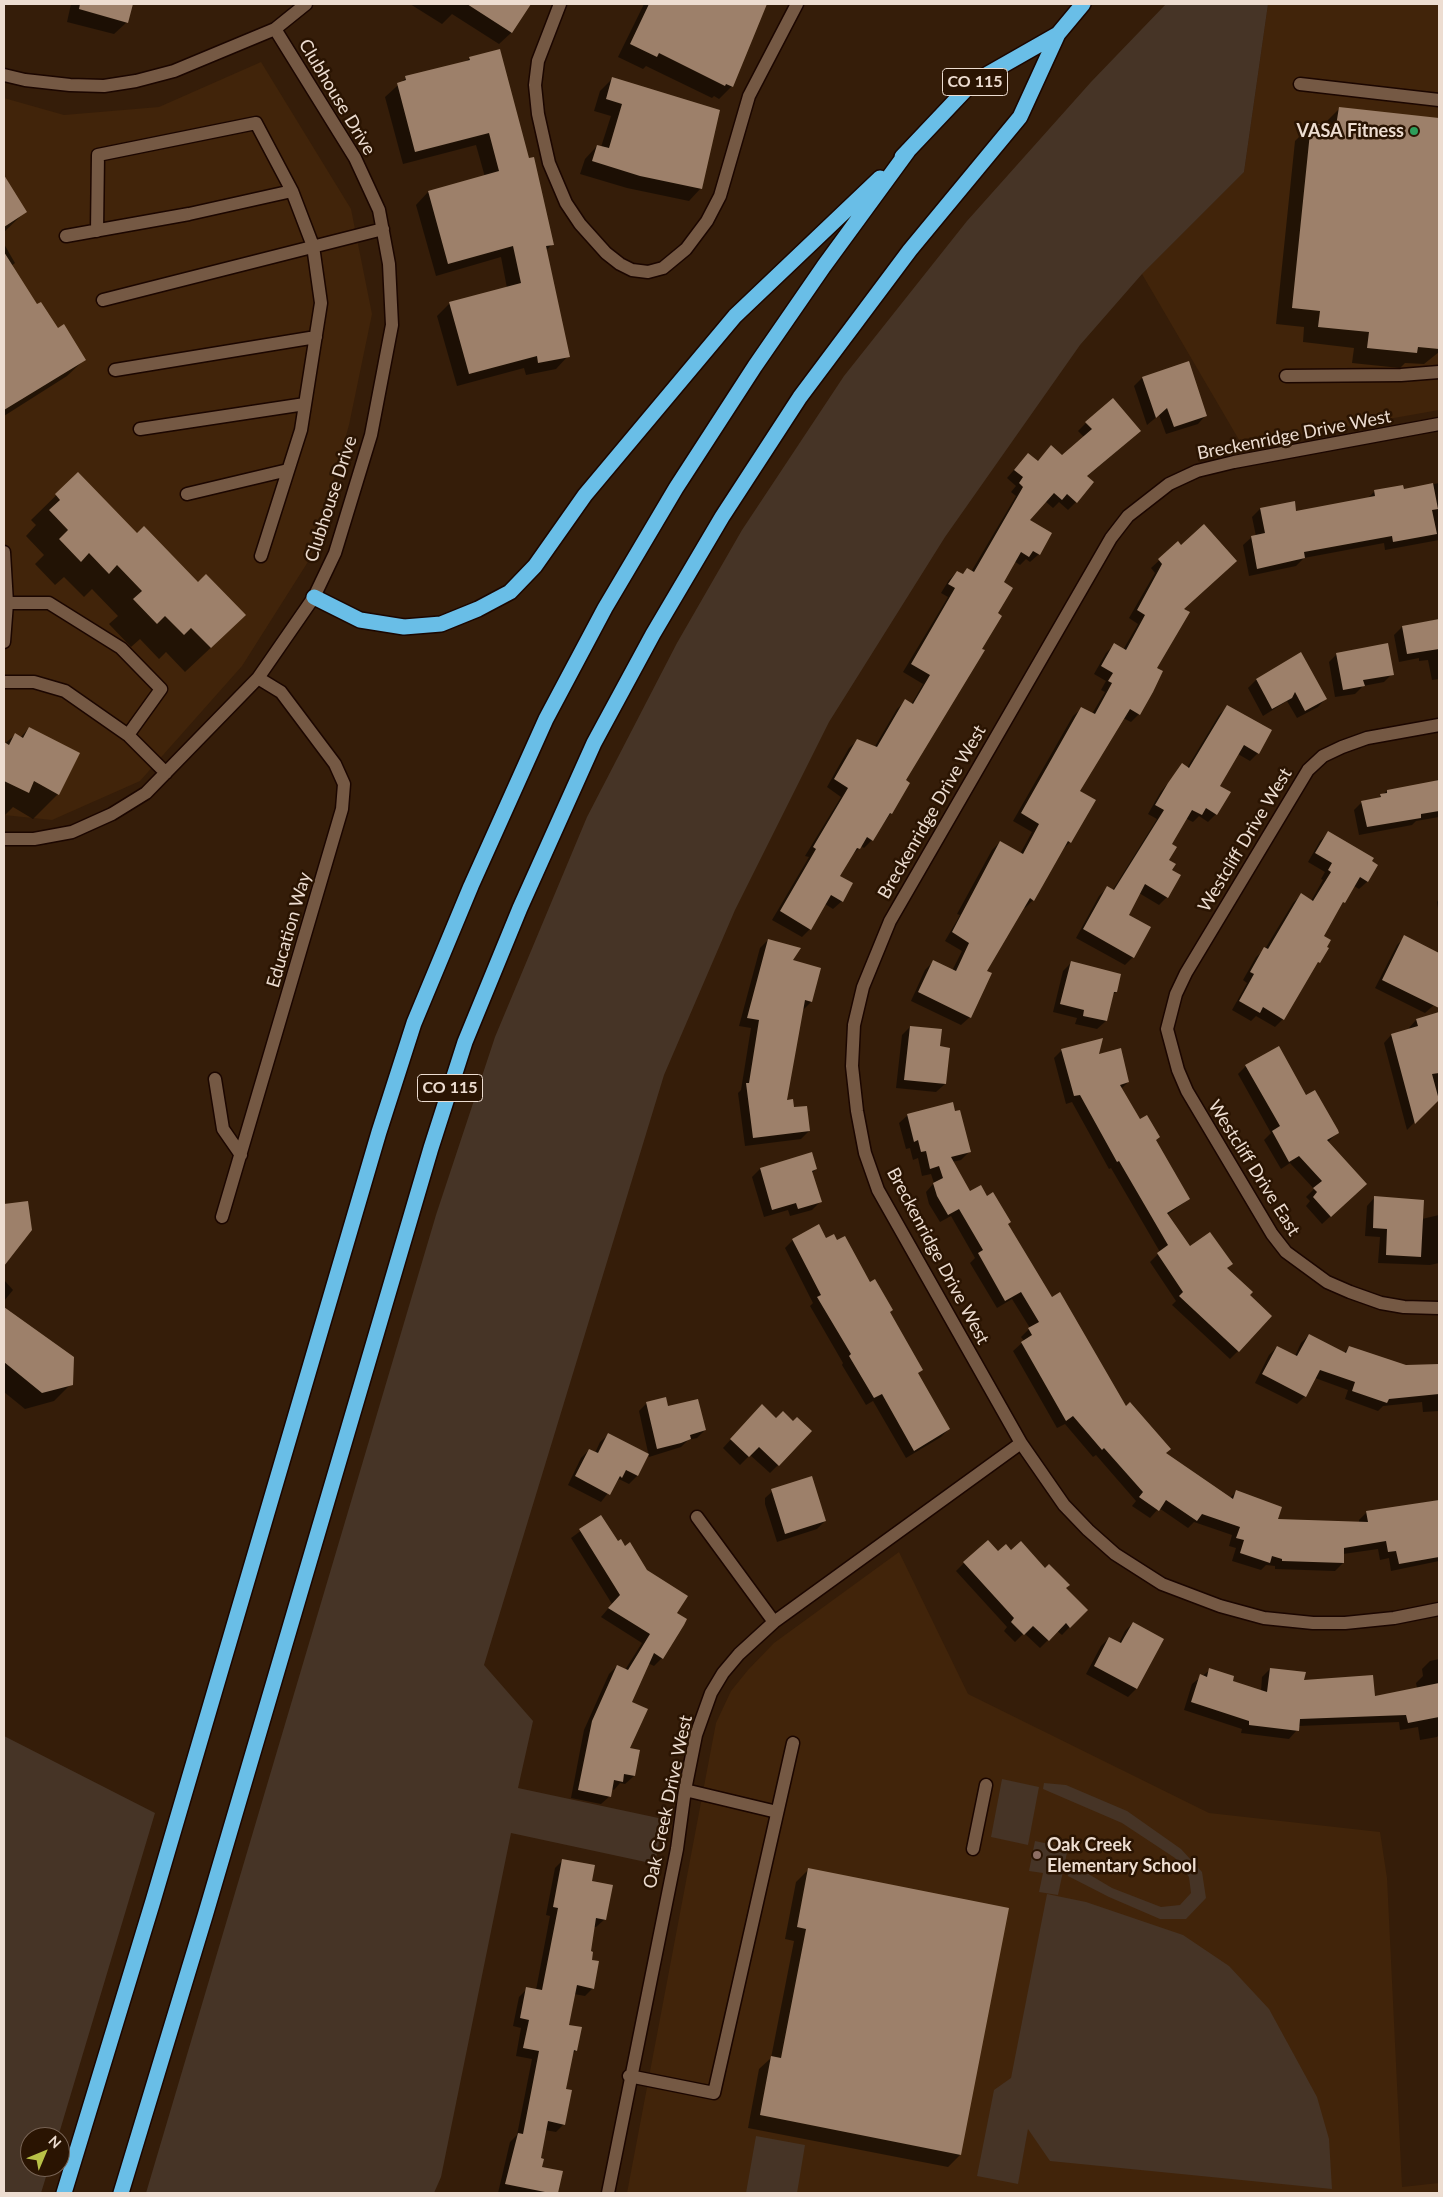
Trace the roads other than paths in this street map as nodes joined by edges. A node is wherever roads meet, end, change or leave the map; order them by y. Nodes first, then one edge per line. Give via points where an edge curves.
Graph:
1 (306, 4) edge
2 (560, 4) edge
3 (797, 4) edge
4 (1083, 4) edge
5 (275, 29) junction
6 (1058, 34) junction
7 (4, 74) edge
8 (1300, 84) dead end
9 (1439, 100) edge
10 (908, 151) junction
11 (292, 191) junction
12 (382, 230) junction
13 (97, 231) junction
14 (66, 236) dead end
15 (313, 246) junction
16 (103, 300) dead end
17 (316, 338) junction
18 (115, 370) dead end
19 (1439, 372) edge
20 (1286, 376) dead end
21 (305, 404) junction
22 (1439, 424) edge
23 (140, 429) dead end
24 (288, 470) junction
25 (187, 494) dead end
26 (4, 552) edge
27 (261, 556) dead end
28 (314, 597) junction
29 (7, 603) junction
30 (4, 642) edge
31 (258, 678) junction
32 (4, 682) edge
33 (1439, 725) edge
34 (128, 734) junction
35 (166, 773) junction
36 (4, 839) edge
37 (1167, 1029) joint
38 (215, 1079) dead end
39 (240, 1155) junction
40 (222, 1217) dead end
41 (1439, 1308) edge
42 (1021, 1443) junction
43 (697, 1517) dead end
44 (1439, 1609) edge
45 (774, 1622) junction
46 (793, 1743) dead end
47 (986, 1785) dead end
48 (685, 1790) junction
49 (777, 1812) junction
50 (973, 1849) dead end
51 (630, 2076) junction
52 (64, 2193) edge
53 (120, 2193) edge
54 (608, 2193) edge

1 - 5 street
2 - 3 street via 538,61 535,85 549,163 566,203 606,253 632,270 648,272 663,268 686,248 707,221 720,196 749,96
4 - 6 highway, CO 115
5 - 7 street via 174,71 136,81 104,86 70,85
5 - 12 street, Clubhouse Drive via 356,158 379,210
6 - 10 highway, CO 115 via 972,84
6 - 53 highway, CO 115 via 1020,117 910,250 811,381 722,517 652,634 594,743 520,908 465,1042 431,1148
8 - 9 street
10 - 28 highway via 735,316 585,495 535,566 510,592 441,624 404,628 360,620
10 - 52 highway, CO 115 via 755,366 615,590 546,719 414,1023
11 - 13 street
11 - 13 street via 256,123 98,155
11 - 15 street
12 - 15 street
12 - 28 street, Clubhouse Drive via 389,264 392,325 371,435 335,553
13 - 14 street
15 - 16 street
15 - 17 street via 321,303
17 - 18 street
17 - 21 street
19 - 20 street
21 - 23 street
21 - 24 street via 301,430
22 - 42 street, Breckenridge Drive West via 1197,471 1169,484 1128,516 1106,546 890,921 877,949 854,1025 852,1066 865,1153 878,1190
24 - 25 street
24 - 27 street
26 - 29 street
28 - 31 street, Clubhouse Drive
29 - 30 street
29 - 34 street via 49,602 121,648 161,688
31 - 35 street, Clubhouse Drive
31 - 39 street, Education Way via 281,692 335,764 344,784 342,808
32 - 34 street via 34,682 65,691
33 - 37 street, Westcliff Drive West via 1367,738 1323,756 1308,770 1186,973 1176,994
34 - 35 street
35 - 36 street, Clubhouse Drive via 146,793 112,814 72,832 34,839
37 - 41 street, Westcliff Drive East via 1187,1091 1286,1252 1327,1282 1350,1292 1389,1304
38 - 39 street via 223,1129
39 - 40 street, Education Way
42 - 44 street, Breckenridge Drive West via 1064,1505 1088,1530 1115,1554 1162,1584 1220,1606 1264,1618 1313,1623 1394,1618
42 - 45 street, Oak Creek Drive West
43 - 45 street
45 - 48 street, Oak Creek Drive West via 739,1654 712,1693 696,1735
46 - 49 street
47 - 50 street
48 - 49 street
48 - 51 street, Oak Creek Drive West
49 - 51 street via 714,2093
51 - 54 street, Oak Creek Drive West

